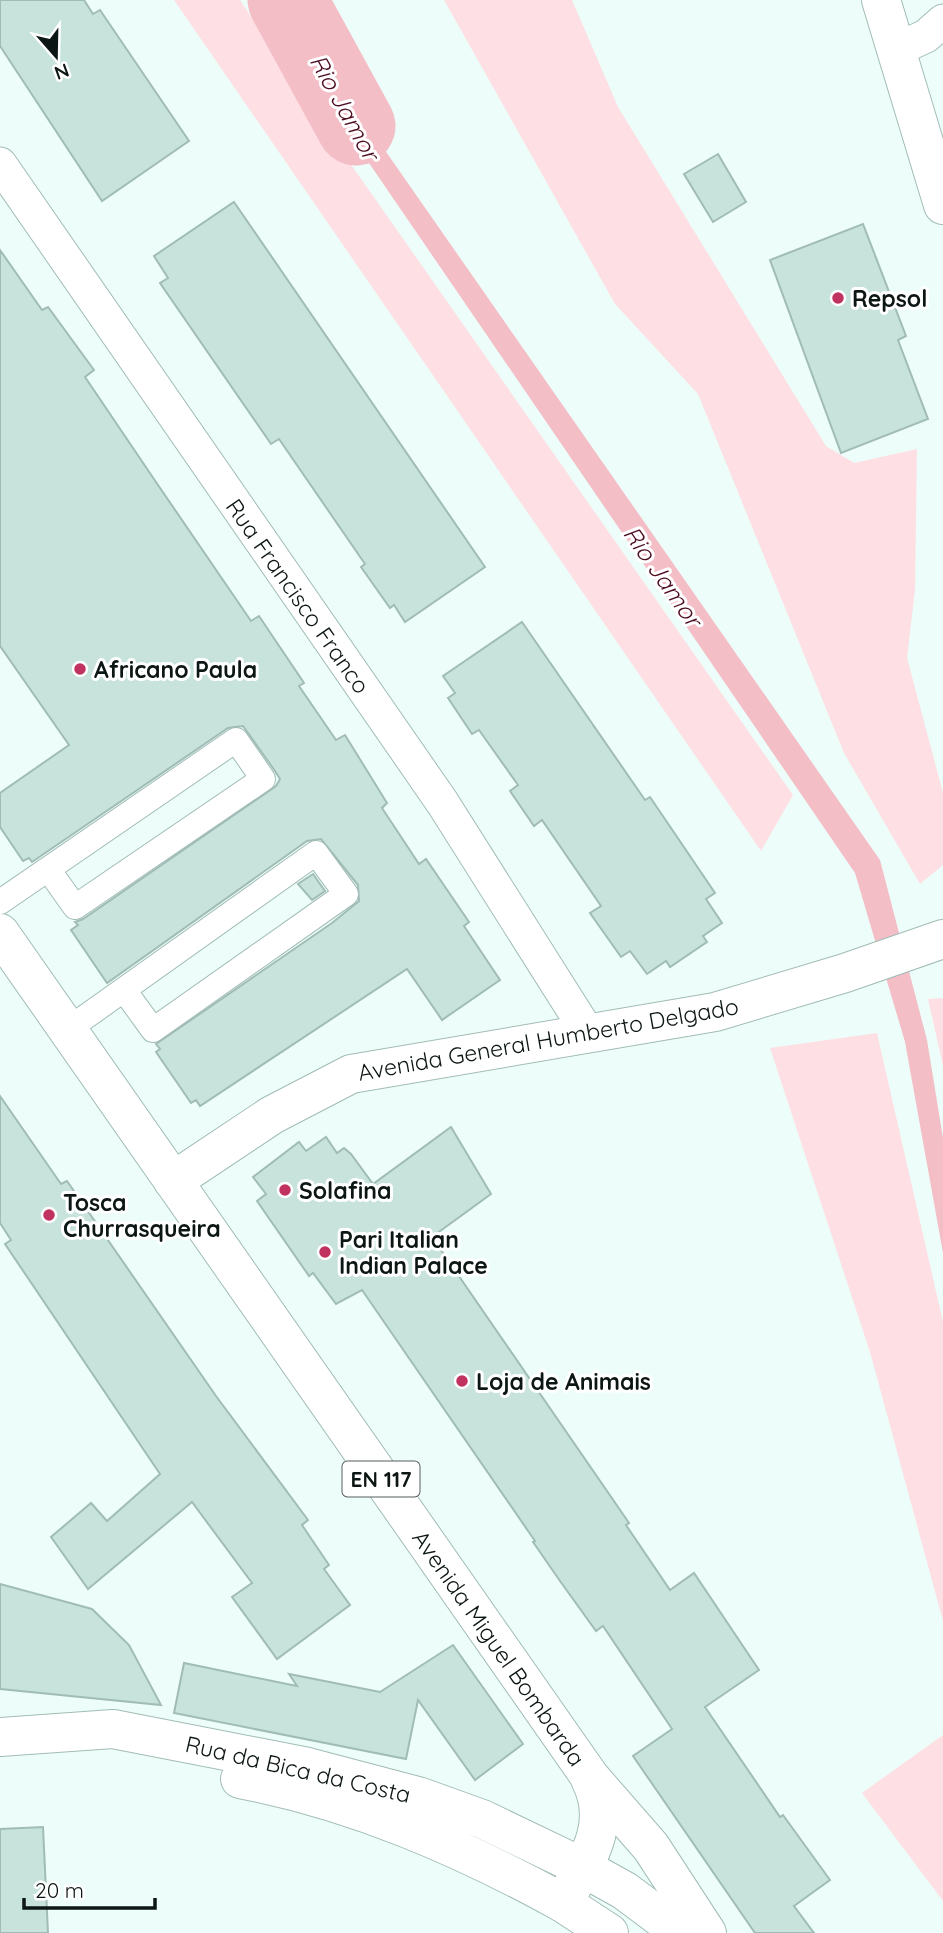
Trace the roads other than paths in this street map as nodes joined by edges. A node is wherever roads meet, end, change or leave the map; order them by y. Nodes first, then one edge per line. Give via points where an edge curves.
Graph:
1 (881, 0) edge
2 (943, 21) edge
3 (898, 49) junction
4 (0, 164) edge
5 (943, 205) edge
6 (48, 869) junction
7 (0, 902) edge
8 (0, 933) edge
9 (935, 941) edge
10 (124, 990) junction
11 (67, 1030) junction
12 (588, 1033) junction
13 (173, 1181) junction
14 (0, 1738) edge
15 (590, 1777) junction
16 (582, 1867) junction
17 (563, 1903) junction
18 (609, 1933) edge
19 (681, 1933) edge
20 (707, 1933) edge

1 - 3 street
2 - 3 street via 926,36
3 - 5 street
4 - 12 street, Rua Francisco Franco via 442,802
6 - 6 street via 236,740 262,779 75,907
6 - 7 street
8 - 11 street, Avenida Miguel Bombarda / EN 117
9 - 12 street, Avenida General Humberto Delgado via 845,974 715,1012
10 - 10 street via 316,853 346,894 153,1030
10 - 11 street
11 - 13 street, Avenida Miguel Bombarda / EN 117
12 - 13 street, Avenida General Humberto Delgado via 351,1074 272,1115
13 - 15 street, Avenida Miguel Bombarda / EN 117
14 - 16 street, Rua da Bica da Costa via 113,1729 308,1767 418,1796 482,1819
14 - 17 street, Rua da Bica da Costa via 247,1780 356,1808 440,1840
15 - 16 street, Avenida Miguel Bombarda / EN 117 via 601,1825
15 - 20 street, Avenida Miguel Bombarda / EN 117 via 651,1847
16 - 17 street, Avenida Miguel Bombarda / EN 117
16 - 19 street via 625,1891
17 - 18 street

